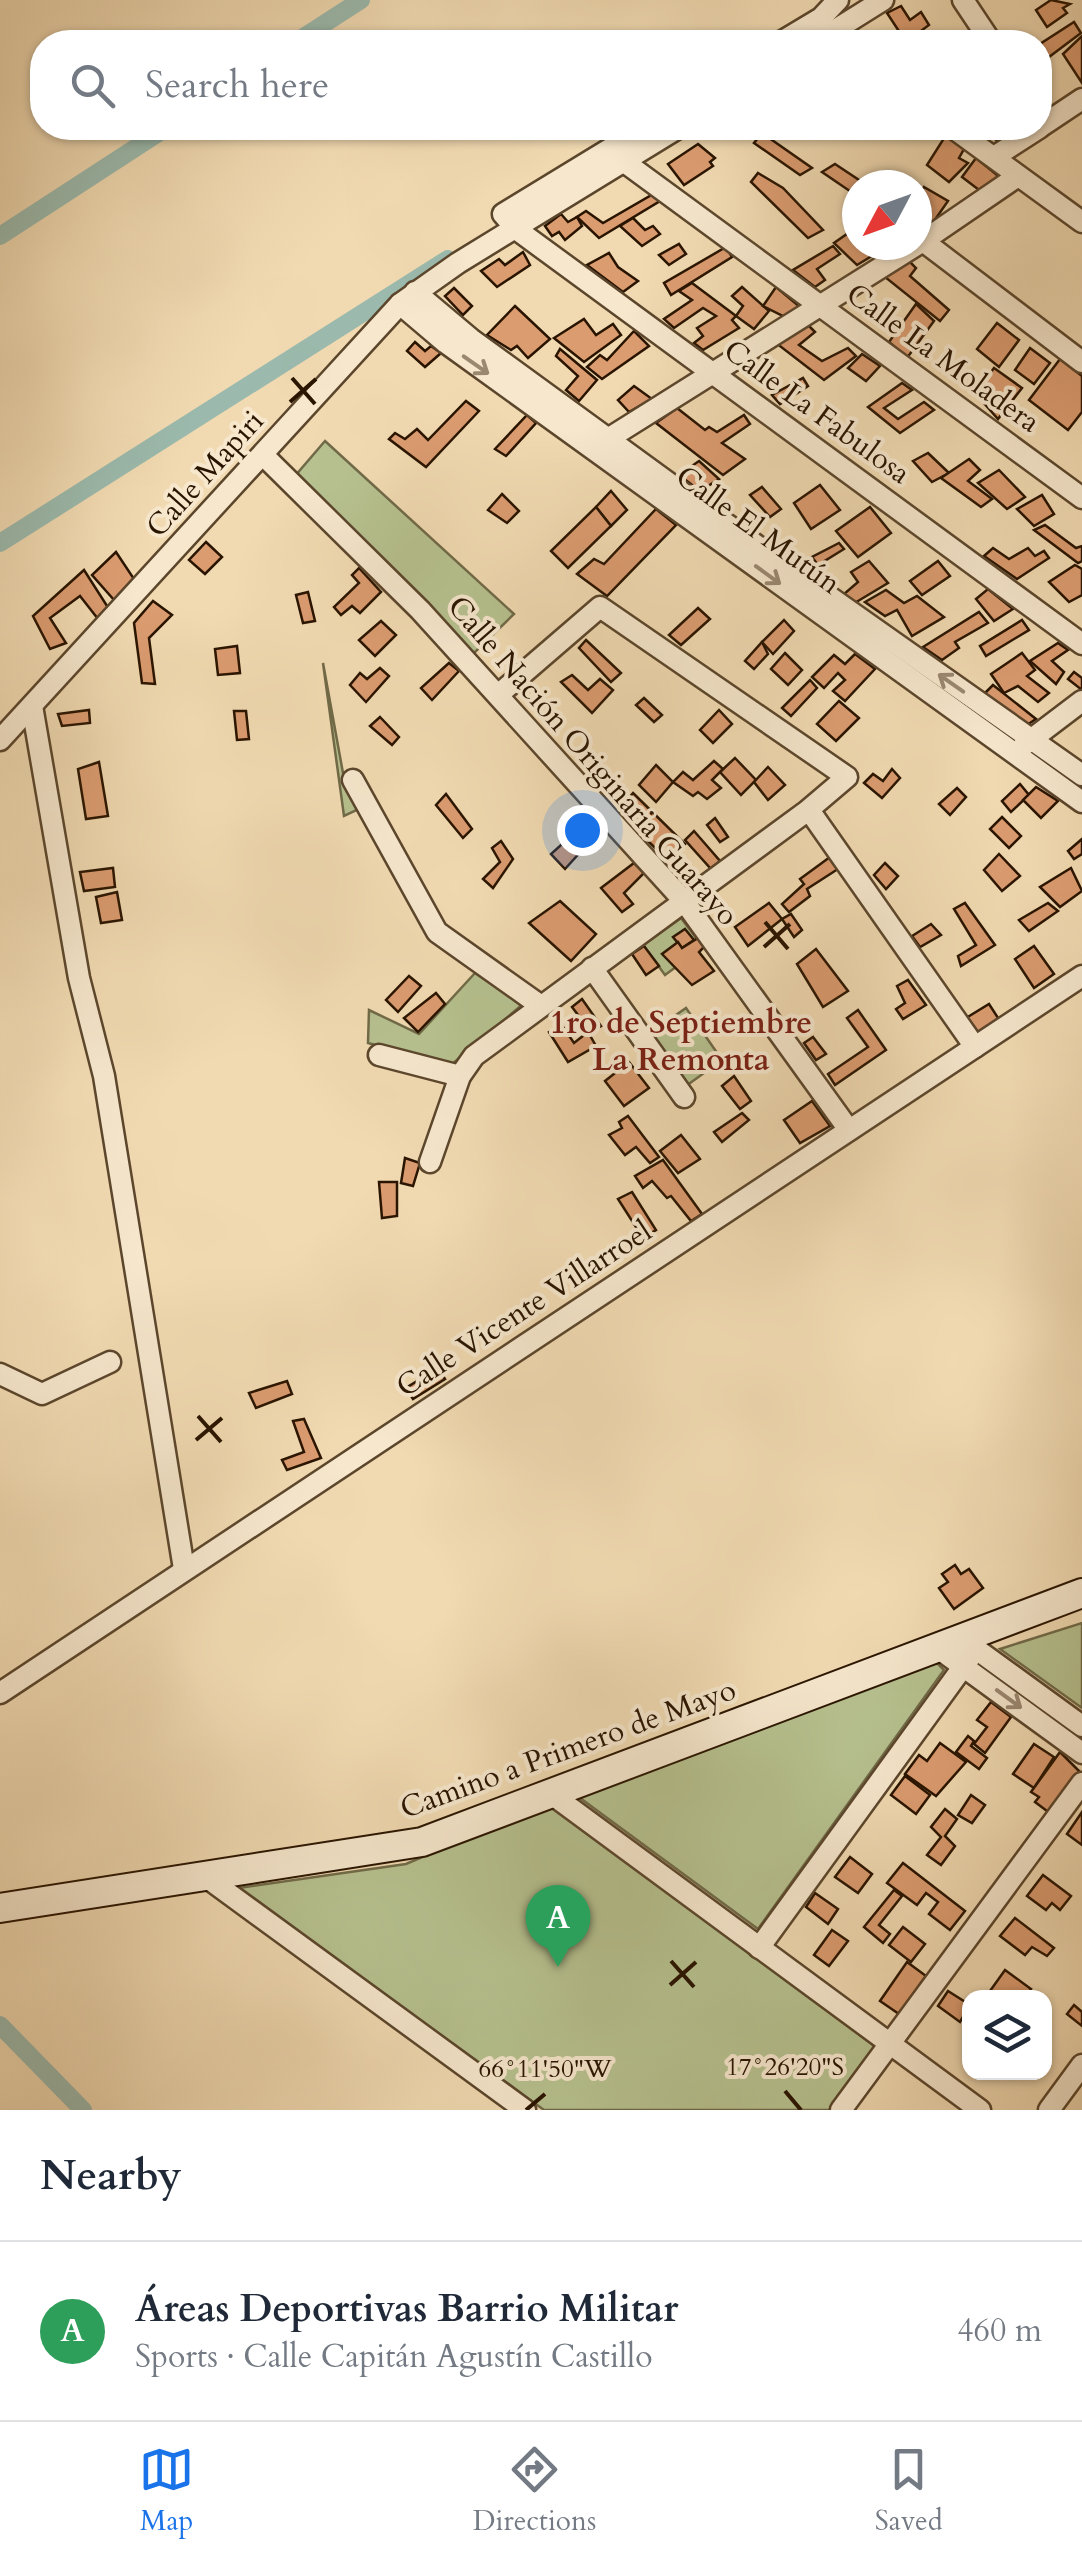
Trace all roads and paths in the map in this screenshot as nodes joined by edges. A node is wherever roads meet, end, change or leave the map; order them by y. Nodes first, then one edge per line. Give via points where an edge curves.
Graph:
1 (882, 0) edge
2 (963, 0) edge
3 (838, 1) edge
4 (798, 30) edge
5 (840, 30) edge
6 (983, 30) edge
7 (1082, 100) edge
8 (1052, 117) edge
9 (624, 140) edge
10 (658, 140) edge
11 (969, 140) edge
12 (1018, 140) edge
13 (994, 158) junction
14 (623, 161) junction
15 (1018, 176) junction
16 (1082, 222) edge
17 (516, 229) junction
18 (932, 235) edge
19 (932, 248) edge
20 (892, 260) edge
21 (407, 298) junction
22 (820, 305) junction
23 (1082, 362) edge
24 (712, 371) junction
25 (610, 437) junction
26 (263, 454) junction
27 (1082, 498) edge
28 (1082, 644) edge
29 (498, 695) junction
30 (1082, 701) edge
31 (32, 706) junction
32 (0, 740) edge
33 (1022, 746) junction
34 (1082, 775) edge
35 (353, 780) dead end
36 (1082, 802) edge
37 (809, 810) junction
38 (684, 900) junction
39 (592, 968) junction
40 (1082, 976) edge
41 (540, 1006) junction
42 (975, 1047) junction
43 (379, 1055) dead end
44 (460, 1076) junction
45 (684, 1097) dead end
46 (849, 1130) junction
47 (430, 1162) dead end
48 (110, 1362) dead end
49 (0, 1374) edge
50 (184, 1569) junction
51 (1082, 1593) edge
52 (969, 1649) junction
53 (0, 1693) edge
54 (1082, 1726) edge
55 (1082, 1753) edge
56 (1082, 1783) edge
57 (550, 1793) junction
58 (206, 1877) junction
59 (0, 1908) edge
60 (759, 1948) junction
61 (890, 2044) junction
62 (1082, 2065) edge
63 (525, 2110) edge
64 (841, 2110) edge
65 (980, 2110) edge
66 (1049, 2110) edge

1 - 5 street
2 - 6 street
3 - 4 street
7 - 8 street
9 - 17 street via 503,214
10 - 14 street, Calle Mapiri
11 - 13 street
12 - 13 street
13 - 15 street
14 - 17 street, Calle Mapiri
14 - 22 street, Calle La Moladera
15 - 16 street
15 - 18 street
17 - 21 street, Calle Mapiri
17 - 24 street, Calle La Fabulosa
19 - 23 street
20 - 22 street
21 - 25 street, Calle El Mutún
21 - 26 street, Calle Mapiri
21 -> 33 street, Calle El Mutún via 446,343
22 - 24 street
22 - 27 street, Calle La Moladera
24 - 25 street
24 - 28 street, Calle La Fabulosa
33 -> 25 street, Calle El Mutún
26 - 29 street, Calle Nación Originaria Guarayo
26 - 31 street, Calle Mapiri
29 - 37 street via 600,606 847,776
29 - 38 street, Calle Nación Originaria Guarayo
30 - 33 street
31 - 32 street, Calle Mapiri
31 - 50 street via 104,1076
33 - 34 street, Calle El Mutún
33 - 36 street, Calle El Mutún
35 - 41 street via 436,932
37 - 38 street
37 - 42 street
38 - 39 street
38 - 46 street, Calle Nación Originaria Guarayo
39 - 41 street
39 - 45 street
40 - 42 street, Calle Vicente Villarroel
41 - 44 street via 474,1056
42 - 46 street, Calle Vicente Villarroel
43 - 44 street
44 - 47 street
46 - 50 street, Calle Vicente Villarroel
48 - 49 street via 42,1394
50 - 53 street, Calle Vicente Villarroel
51 - 52 main road, Camino a Primero de Mayo
52 - 54 street
52 -> 55 street
52 - 57 main road, Camino a Primero de Mayo via 935,1646
52 - 60 street
56 - 61 street
57 - 58 main road, Camino a Primero de Mayo via 422,1842
57 - 60 street
58 - 59 main road, Camino a Primero de Mayo
58 - 63 street
60 - 61 street
61 - 64 street
61 - 65 street
62 - 66 street

